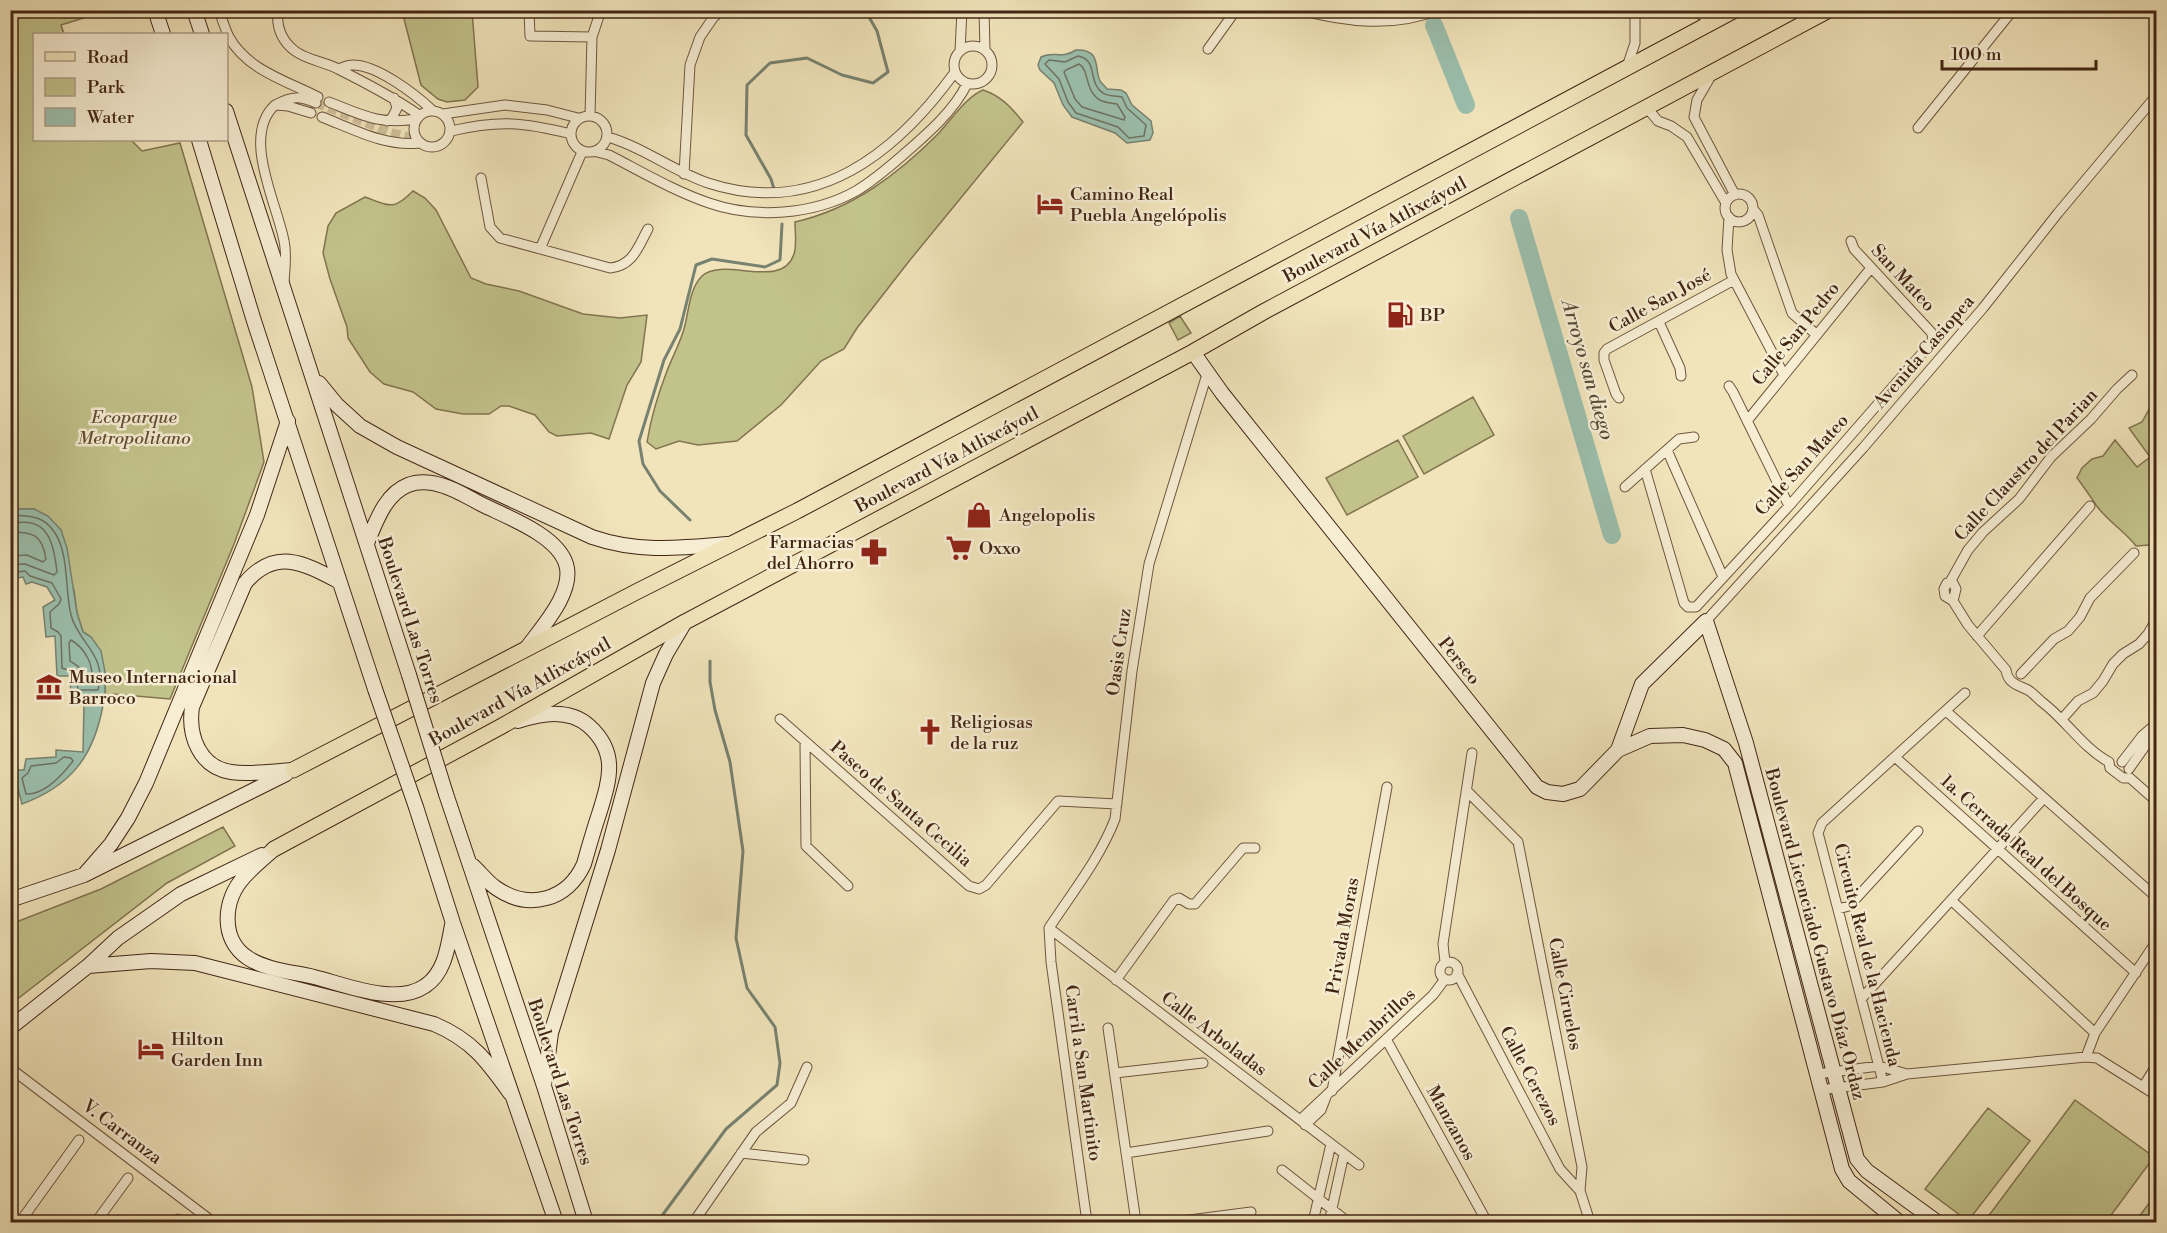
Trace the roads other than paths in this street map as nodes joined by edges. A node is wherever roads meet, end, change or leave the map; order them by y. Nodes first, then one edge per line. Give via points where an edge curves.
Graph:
1 (155, 10) edge
2 (194, 10) edge
3 (219, 10) edge
4 (278, 10) edge
5 (530, 10) edge
6 (601, 10) edge
7 (722, 10) edge
8 (962, 10) edge
9 (984, 10) edge
10 (1236, 10) edge
11 (1300, 10) edge
12 (1438, 10) edge
13 (1635, 10) edge
14 (1690, 10) edge
15 (1735, 10) edge
16 (1829, 10) edge
17 (2013, 10) edge
18 (1715, 21) junction
19 (164, 33) edge
20 (202, 33) edge
21 (227, 33) edge
22 (228, 35) edge
23 (592, 37) junction
24 (1208, 49) dead end
25 (985, 50) junction
26 (960, 51) junction
27 (1627, 68) junction
28 (338, 69) junction
29 (955, 72) junction
30 (1713, 72) junction
31 (967, 84) junction
32 (2157, 96) edge
33 (394, 98) junction
34 (328, 102) dead end
35 (275, 105) junction
36 (1647, 108) junction
37 (432, 110) junction
38 (311, 113) tunnel mouth
39 (443, 114) junction
40 (590, 116) junction
41 (228, 117) edge
42 (322, 117) dead end
43 (418, 117) junction
44 (578, 118) junction
45 (387, 121) junction
46 (1918, 128) dead end
47 (451, 132) junction
48 (571, 134) junction
49 (608, 137) junction
50 (199, 141) edge
51 (419, 143) junction
52 (582, 152) junction
53 (597, 152) junction
54 (684, 174) junction
55 (481, 178) dead end
56 (1735, 195) junction
57 (1726, 203) junction
58 (1753, 209) junction
59 (1729, 217) junction
60 (648, 229) dead end
61 (1851, 241) dead end
62 (540, 249) junction
63 (1871, 268) junction
64 (1734, 280) junction
65 (283, 284) junction
66 (1659, 322) junction
67 (1817, 335) junction
68 (1933, 337) joint
69 (1193, 352) junction
70 (1208, 371) junction
71 (1784, 375) junction
72 (2132, 375) dead end
73 (313, 376) junction
74 (1681, 376) dead end
75 (1729, 386) dead end
76 (1619, 398) dead end
77 (288, 421) junction
78 (1747, 421) junction
79 (1694, 437) dead end
80 (1666, 450) junction
81 (1645, 470) junction
82 (1625, 487) dead end
83 (1789, 506) junction
84 (2090, 506) dead end
85 (367, 543) junction
86 (730, 544) junction
87 (2134, 554) dead end
88 (1723, 577) junction
89 (338, 581) junction
90 (2157, 620) edge
91 (1706, 621) junction
92 (685, 622) junction
93 (1977, 636) junction
94 (525, 650) junction
95 (2006, 670) junction
96 (2021, 674) junction
97 (2026, 689) junction
98 (1965, 693) dead end
99 (1946, 711) junction
100 (780, 718) dead end
101 (2062, 719) junction
102 (2157, 724) edge
103 (502, 726) junction
104 (2157, 735) edge
105 (805, 742) junction
106 (1618, 750) junction
107 (1472, 753) dead end
108 (1895, 757) junction
109 (2109, 762) junction
110 (293, 770) junction
111 (2127, 770) junction
112 (1388, 787) dead end
113 (1467, 791) junction
114 (2044, 798) junction
115 (2157, 801) edge
116 (1117, 804) junction
117 (1918, 831) dead end
118 (1255, 848) dead end
119 (274, 849) junction
120 (1997, 849) junction
121 (471, 863) junction
122 (84, 875) junction
123 (848, 886) dead end
124 (2157, 897) edge
125 (10, 900) edge
126 (1951, 900) junction
127 (1838, 909) junction
128 (453, 922) junction
129 (1049, 928) junction
130 (2157, 942) edge
131 (1446, 962) junction
132 (88, 966) junction
133 (1457, 973) junction
134 (2136, 973) junction
135 (1445, 979) junction
136 (1116, 980) junction
137 (1862, 998) junction
138 (10, 1028) edge
139 (1108, 1028) dead end
140 (2095, 1033) junction
141 (1386, 1039) junction
142 (2086, 1057) junction
143 (1203, 1063) dead end
144 (1879, 1066) junction
145 (2157, 1066) edge
146 (807, 1067) dead end
147 (10, 1068) edge
148 (1834, 1071) junction
149 (1115, 1074) junction
150 (1817, 1074) junction
151 (1907, 1074) junction
152 (1883, 1082) junction
153 (544, 1086) junction
154 (2143, 1087) junction
155 (1838, 1088) junction
156 (1820, 1090) junction
157 (510, 1093) junction
158 (1329, 1094) junction
159 (2157, 1095) edge
160 (1302, 1122) junction
161 (1268, 1131) dead end
162 (79, 1140) dead end
163 (1331, 1144) junction
164 (741, 1153) junction
165 (1126, 1153) junction
166 (1344, 1154) junction
167 (804, 1160) dead end
168 (1359, 1165) dead end
169 (1282, 1170) dead end
170 (128, 1178) dead end
171 (1580, 1191) junction
172 (1318, 1199) junction
173 (1332, 1210) junction
174 (1251, 1212) dead end
175 (20, 1222) edge
176 (96, 1222) edge
177 (213, 1222) edge
178 (556, 1222) edge
179 (586, 1222) edge
180 (696, 1222) edge
181 (1087, 1222) edge
182 (1136, 1222) edge
183 (1174, 1222) edge
184 (1313, 1222) edge
185 (1329, 1222) edge
186 (1348, 1222) edge
187 (1487, 1222) edge
188 (1590, 1222) edge
189 (1899, 1222) edge
190 (1937, 1222) edge

1 - 19 main road
2 - 20 main road
3 - 21 street
4 - 28 street via 277,22 288,45 297,53
5 - 23 street via 530,36
6 - 23 street
7 - 54 street via 700,37 690,65
8 - 26 street
9 - 25 street
10 - 24 street
11 - 12 street via 1358,22 1400,20
13 - 27 street via 1635,43
14 - 18 street
15 - 18 main road, Boulevard Vía Atlixcáyotl
16 - 30 main road, Boulevard Vía Atlixcáyotl
17 - 46 street
18 - 27 main road, Boulevard Vía Atlixcáyotl
22 - 35 street via 258,68 317,100 289,98
23 - 40 street
25 - 26 street via 972,46
25 - 31 street via 992,62 990,75 984,81
26 - 29 street via 954,61
27 - 86 main road, Boulevard Vía Atlixcáyotl
28 - 33 street
28 - 37 street via 362,67 403,85
29 - 31 street
29 - 54 street via 920,117 888,147 825,183 777,194 758,193
30 - 36 main road, Boulevard Vía Atlixcáyotl
30 - 56 street via 1697,100 1694,117
31 - 53 street via 941,120 882,174 855,191 808,208 761,212 710,203
32 - 91 street, Avenida Casiopea via 1976,317
33 - 43 street
33 - 45 street via 397,108
34 - 45 street
35 - 38 street
35 - 65 street via 261,125 260,142 284,242
36 - 57 street via 1658,121 1687,137
36 - 69 main road, Boulevard Vía Atlixcáyotl
37 - 39 street
37 - 43 street
39 - 44 street via 505,105
39 - 47 street
40 - 44 street
40 - 49 street via 607,127
41 - 65 main road, Boulevard Las Torres
42 - 51 street via 388,142
43 - 45 street
43 - 51 street via 413,128
44 - 48 street
47 - 48 street via 514,123
47 - 51 street via 435,148
48 - 52 street
49 - 53 street
49 - 54 street
50 - 77 main road
52 - 53 street
52 - 62 street
55 - 62 street via 490,227 496,235
56 - 57 street
56 - 58 street via 1748,197
57 - 59 street
58 - 59 street via 1746,220 1734,221
58 - 67 street via 1792,313
59 - 64 street via 1727,257
60 - 62 street via 630,261 620,267 610,268
61 - 63 street, San Mateo
63 - 67 street, Calle San Pedro
63 - 68 street, San Mateo
64 - 66 street, Calle San José
64 - 71 street
65 - 73 main road, Boulevard Las Torres
66 - 74 street
66 - 76 street, Calle San José via 1604,353
67 - 71 street, Calle San Pedro
68 - 83 street, Calle San Mateo
69 - 70 main road, Perseo
69 - 92 main road, Boulevard Vía Atlixcáyotl
70 - 106 main road, Perseo via 1537,787 1563,794 1580,789
70 - 116 street, Oasis Cruz via 1149,564
71 - 78 street, Calle San Pedro
72 - 93 street, Calle Claustro del Parian via 2051,457 2019,499 1983,532 1947,583 1945,596 1953,601
73 - 85 main road, Boulevard Las Torres
73 - 86 main road via 360,426 592,537 653,549
75 - 78 street
77 - 89 main road
77 - 122 main road via 257,514 146,783 111,844
78 - 83 street
79 - 80 street via 1679,439
80 - 81 street
80 - 88 street
81 - 82 street
81 - 88 street, Calle San Mateo via 1684,603 1696,607
83 - 88 street, Calle San Mateo
84 - 93 street
85 - 94 main road via 395,493 419,481 446,486 548,540 566,564 566,584 556,607
85 - 121 main road, Boulevard Las Torres, bridge
86 - 94 main road, Boulevard Vía Atlixcáyotl
87 - 96 street via 2090,598 2068,631 2054,639
89 - 110 main road via 290,561 268,563 255,572 245,583 192,707 189,723 196,747 214,767 237,773
89 - 128 main road, bridge
90 - 101 street via 2139,644 2113,664 2093,693 2078,701
91 - 106 main road, Perseo via 1642,684
91 - 148 main road, Boulevard Licenciado Gustavo Díaz Ordaz via 1746,743
92 - 103 main road, Boulevard Vía Atlixcáyotl
92 - 153 main road via 653,683 608,850 551,1033
93 - 95 street
94 - 110 main road, Boulevard Vía Atlixcáyotl
95 - 96 street via 2012,668
95 - 97 street via 2015,686
96 - 97 street
97 - 101 street
98 - 99 street, Circuito Real de la Hacienda
99 - 108 street, Circuito Real de la Hacienda
99 - 114 street
100 - 105 street, Paseo de Santa Cecilia
101 - 109 street
102 - 111 street via 2142,736
103 - 119 main road, Boulevard Vía Atlixcáyotl
103 - 121 main road via 545,714 585,722 606,749 608,784 584,864 579,876 563,892 539,899 513,896 494,887
104 - 111 street
105 - 116 street, Paseo de Santa Cecilia via 969,886 979,889 1058,801
105 - 123 street via 806,846
106 - 150 main road, Boulevard Licenciado Gustavo Díaz Ordaz via 1650,736 1683,735 1724,749 1735,763
107 - 113 street
108 - 120 street, 1a. Cerrada Real del Bosque
108 - 127 street, Circuito Real de la Hacienda via 1822,823 1818,833
109 - 111 street via 2116,760
109 - 111 street via 2110,768 2123,778
110 - 122 main road, Boulevard Vía Atlixcáyotl
111 - 115 street
112 - 158 street, Privada Moras
113 - 131 street via 1443,944
113 - 171 street, Calle Ciruelos via 1518,842 1582,1167
114 - 120 street
114 - 124 street
116 - 129 street, Oasis Cruz via 1108,836
117 - 127 street via 1849,906
118 - 136 street via 1243,848 1195,904 1174,900
119 - 128 main road via 243,878 232,898 227,920 232,943 259,964 402,995 433,979 445,957
119 - 132 main road, Boulevard Vía Atlixcáyotl via 181,894 118,938
120 - 126 street
120 - 134 street, 1a. Cerrada Real del Bosque
121 - 153 main road, Boulevard Las Torres
122 - 125 main road, Boulevard Vía Atlixcáyotl
126 - 137 street
126 - 140 street
127 - 137 street, Circuito Real de la Hacienda
128 - 157 main road
129 - 136 street, Calle Arboladas
129 - 181 street, Carril a San Martinito
130 - 134 street
131 - 133 street via 1457,967
131 - 135 street via 1440,974
132 - 138 main road, Boulevard Vía Atlixcáyotl
132 - 157 main road via 174,960 195,963 434,1024 484,1056
133 - 135 street via 1453,979
133 - 171 street, Calle Cerezos via 1560,1168
134 - 140 street
135 - 141 street, Calle Membrillos
136 - 160 street, Calle Arboladas
137 - 144 street, Circuito Real de la Hacienda
139 - 149 street
140 - 142 street
141 - 158 street, Calle Membrillos
141 - 187 street, Manzanos
142 - 151 street
142 - 154 street via 2097,1058
143 - 149 street
144 - 148 street
144 - 151 street
144 - 152 street, Circuito Real de la Hacienda
145 - 154 street
146 - 164 street via 791,1103 756,1132
147 - 177 street, V. Carranza
148 - 150 street
148 - 155 main road, Boulevard Licenciado Gustavo Díaz Ordaz
149 - 165 street
150 - 156 main road, Boulevard Licenciado Gustavo Díaz Ordaz
151 - 152 street
152 - 155 street
153 - 179 main road, Boulevard Las Torres
154 - 159 street
155 - 156 street
155 - 190 main road, Boulevard Licenciado Gustavo Díaz Ordaz via 1857,1159 1867,1171
156 - 189 main road, Boulevard Licenciado Gustavo Díaz Ordaz via 1842,1169 1849,1181
157 - 178 main road
158 - 160 street, Calle Membrillos
160 - 163 street, Calle Arboladas
161 - 165 street
162 - 175 street
163 - 166 street, Calle Arboladas
163 - 172 street
164 - 167 street
164 - 180 street
165 - 182 street
166 - 168 street, Calle Arboladas
166 - 173 street
169 - 172 street
170 - 176 street
171 - 188 street, Calle Ciruelos
172 - 173 street
172 - 184 street
173 - 185 street
173 - 186 street
174 - 183 street

